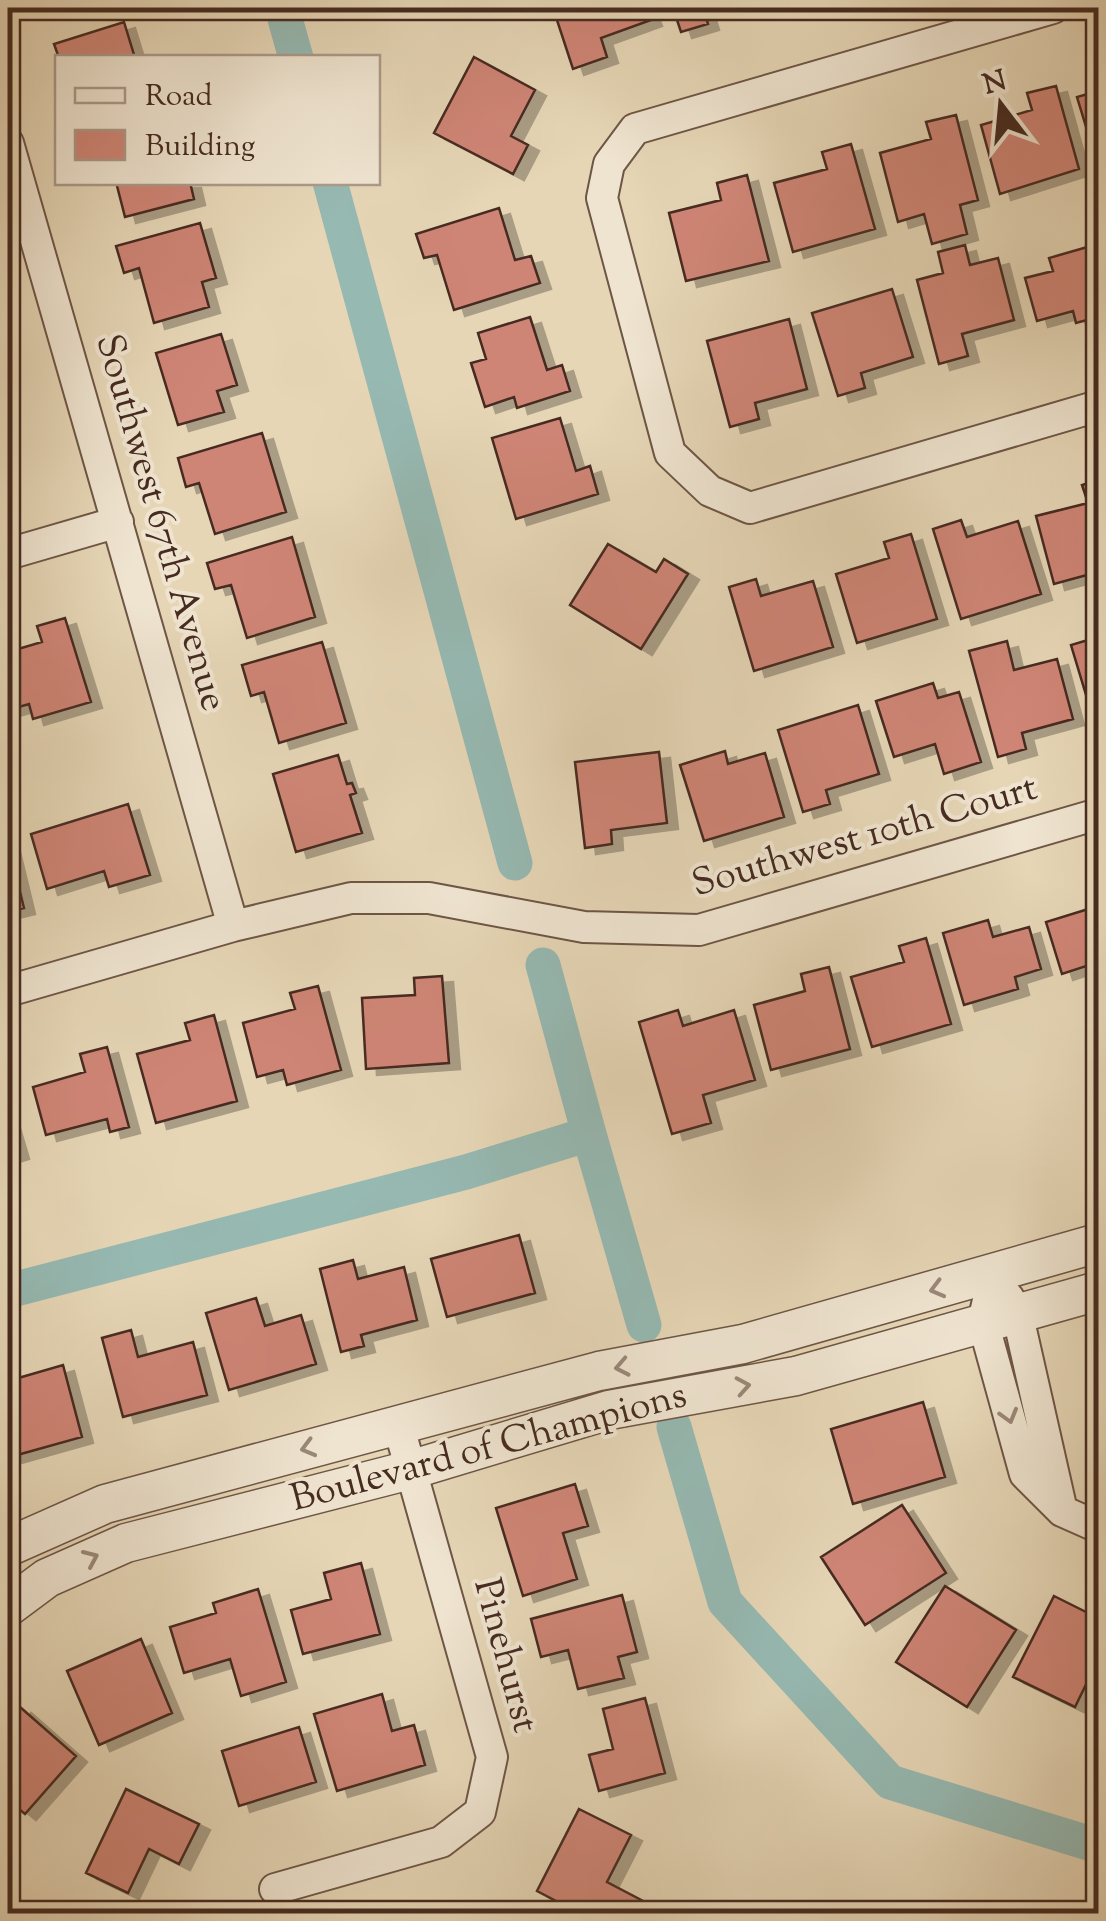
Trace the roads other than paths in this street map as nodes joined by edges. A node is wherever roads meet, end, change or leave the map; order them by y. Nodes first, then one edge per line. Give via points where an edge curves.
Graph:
1 (1053, 8) edge
2 (8, 143) edge
3 (1098, 406) edge
4 (118, 522) junction
5 (8, 554) edge
6 (1098, 814) edge
7 (234, 926) junction
8 (8, 992) edge
9 (1098, 1244) edge
10 (994, 1274) junction
11 (1098, 1291) edge
12 (1000, 1317) junction
13 (674, 1357) junction
14 (684, 1396) junction
15 (398, 1424) junction
16 (410, 1470) junction
17 (1098, 1527) edge
18 (8, 1548) edge
19 (8, 1606) edge
20 (275, 1889) dead end

1 - 3 street via 635,129 609,164 602,198 670,453 710,491 750,508
2 - 4 street, Southwest 67th Avenue
4 - 5 street
4 - 7 street, Southwest 67th Avenue
6 - 7 street, Southwest 10th Court via 699,930 584,927 428,898 350,898
7 - 8 street, Southwest 10th Court
9 - 10 street, Boulevard of Champions
10 - 12 street
10 -> 13 street, Boulevard of Champions
11 - 12 street, Boulevard of Champions
14 -> 12 street, Boulevard of Champions via 796,1376
12 - 17 street via 1025,1474 1062,1511
13 - 14 street
13 -> 15 street, Boulevard of Champions
14 - 16 street, Boulevard of Champions via 609,1410
15 - 16 street, Pinehurst
15 -> 18 street, Boulevard of Champions via 105,1504
19 -> 16 street, Boulevard of Champions via 47,1578 126,1542
16 - 20 street, Pinehurst via 492,1758 480,1812 441,1842

